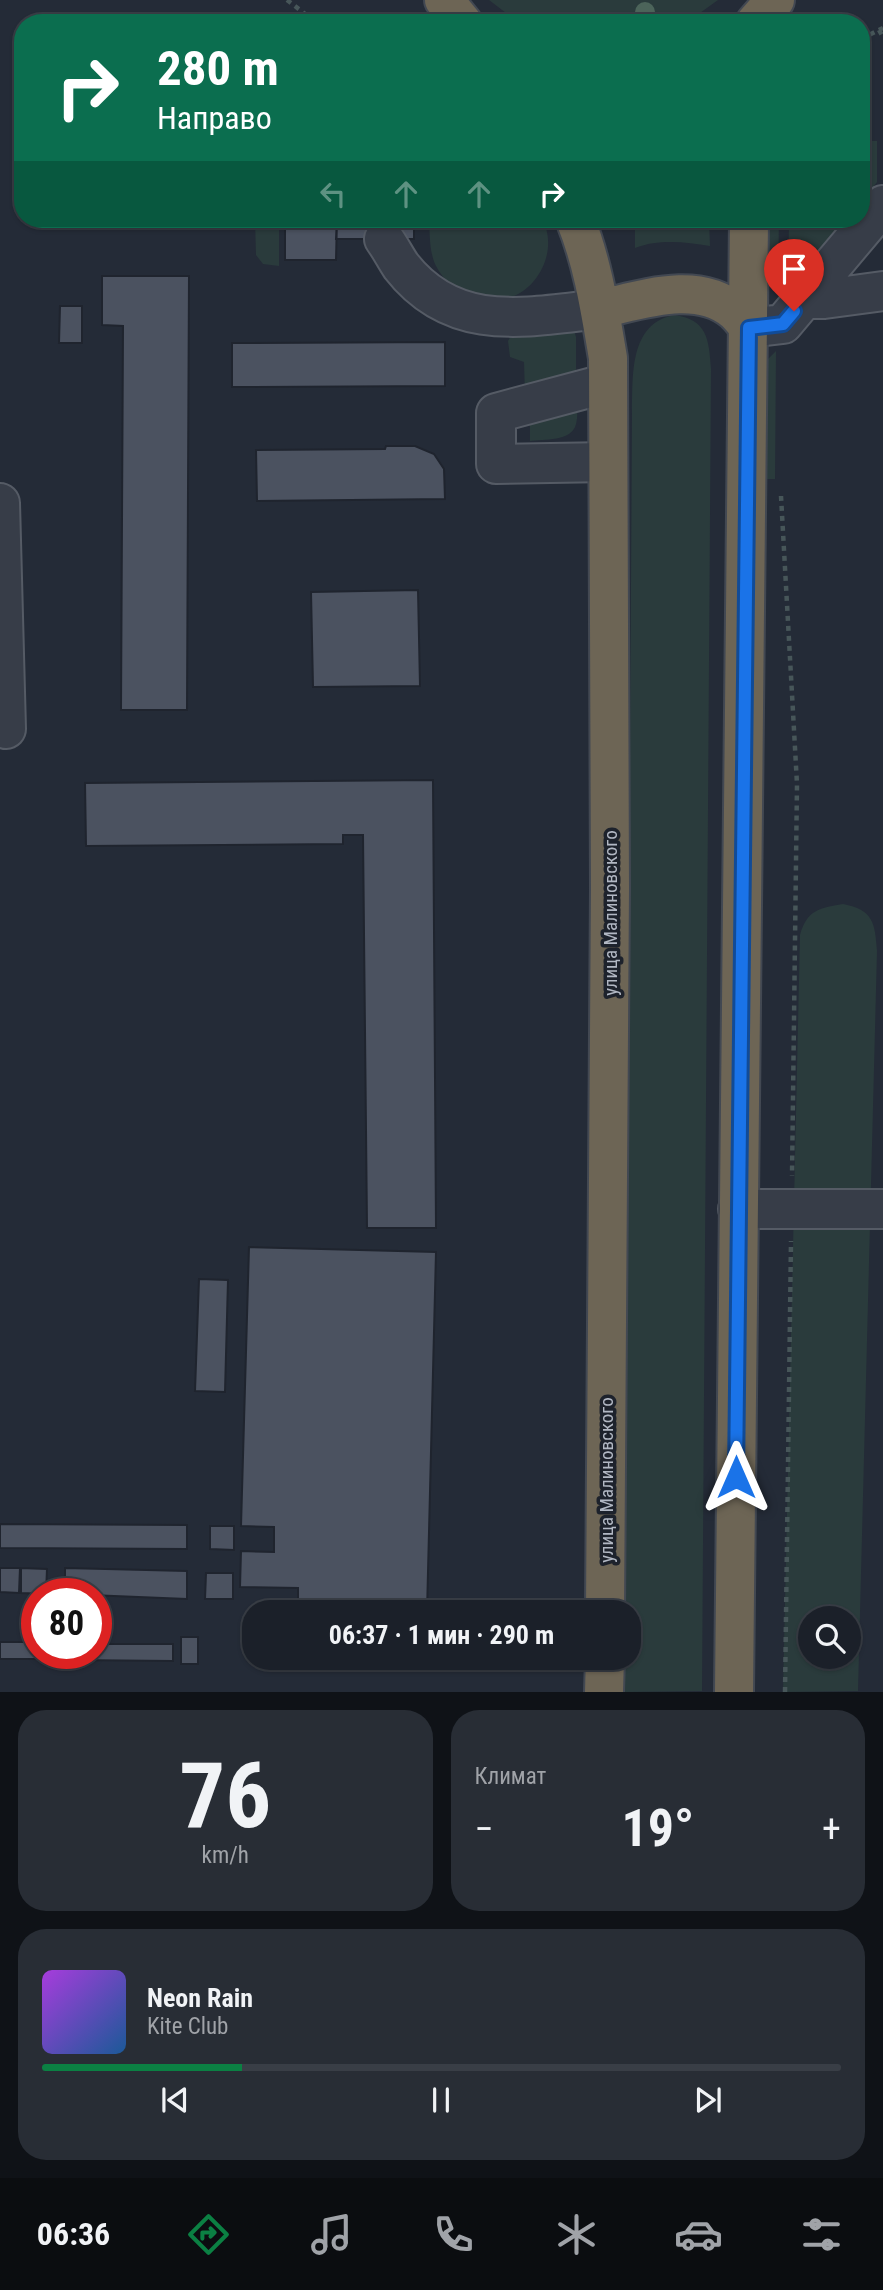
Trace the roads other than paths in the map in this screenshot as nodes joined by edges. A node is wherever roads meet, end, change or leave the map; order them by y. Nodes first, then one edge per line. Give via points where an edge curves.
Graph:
1 (775, 0) edge
2 (763, 14) edge
3 (883, 205) edge
4 (870, 221) edge
5 (579, 228) edge
6 (749, 228) edge
7 (864, 228) edge
8 (384, 239) dead end
9 (883, 291) edge
10 (805, 299) junction
11 (600, 309) junction
12 (749, 328) junction
13 (608, 383) junction
14 (608, 462) junction
15 (0, 503) edge
16 (6, 729) dead end
17 (738, 1209) junction
18 (883, 1209) edge
19 (605, 1600) edge
20 (605, 1670) edge
21 (604, 1692) edge
22 (734, 1692) edge

1 - 2 highway
3 - 4 lane
5 - 11 highway, улица Малиновского
6 - 12 highway
7 - 10 lane
8 - 11 lane via 402,267 424,288 447,305 467,312 507,318
9 - 10 lane
10 - 12 lane via 783,324
11 - 12 highway via 672,294 695,296 717,300 735,311
11 - 13 highway, улица Малиновского
12 - 17 highway
13 - 14 highway, улица Малиновского
13 - 14 lane via 496,413 496,464
14 - 19 highway, улица Малиновского
15 - 16 lane
17 - 18 lane
17 - 22 highway
20 - 21 highway

